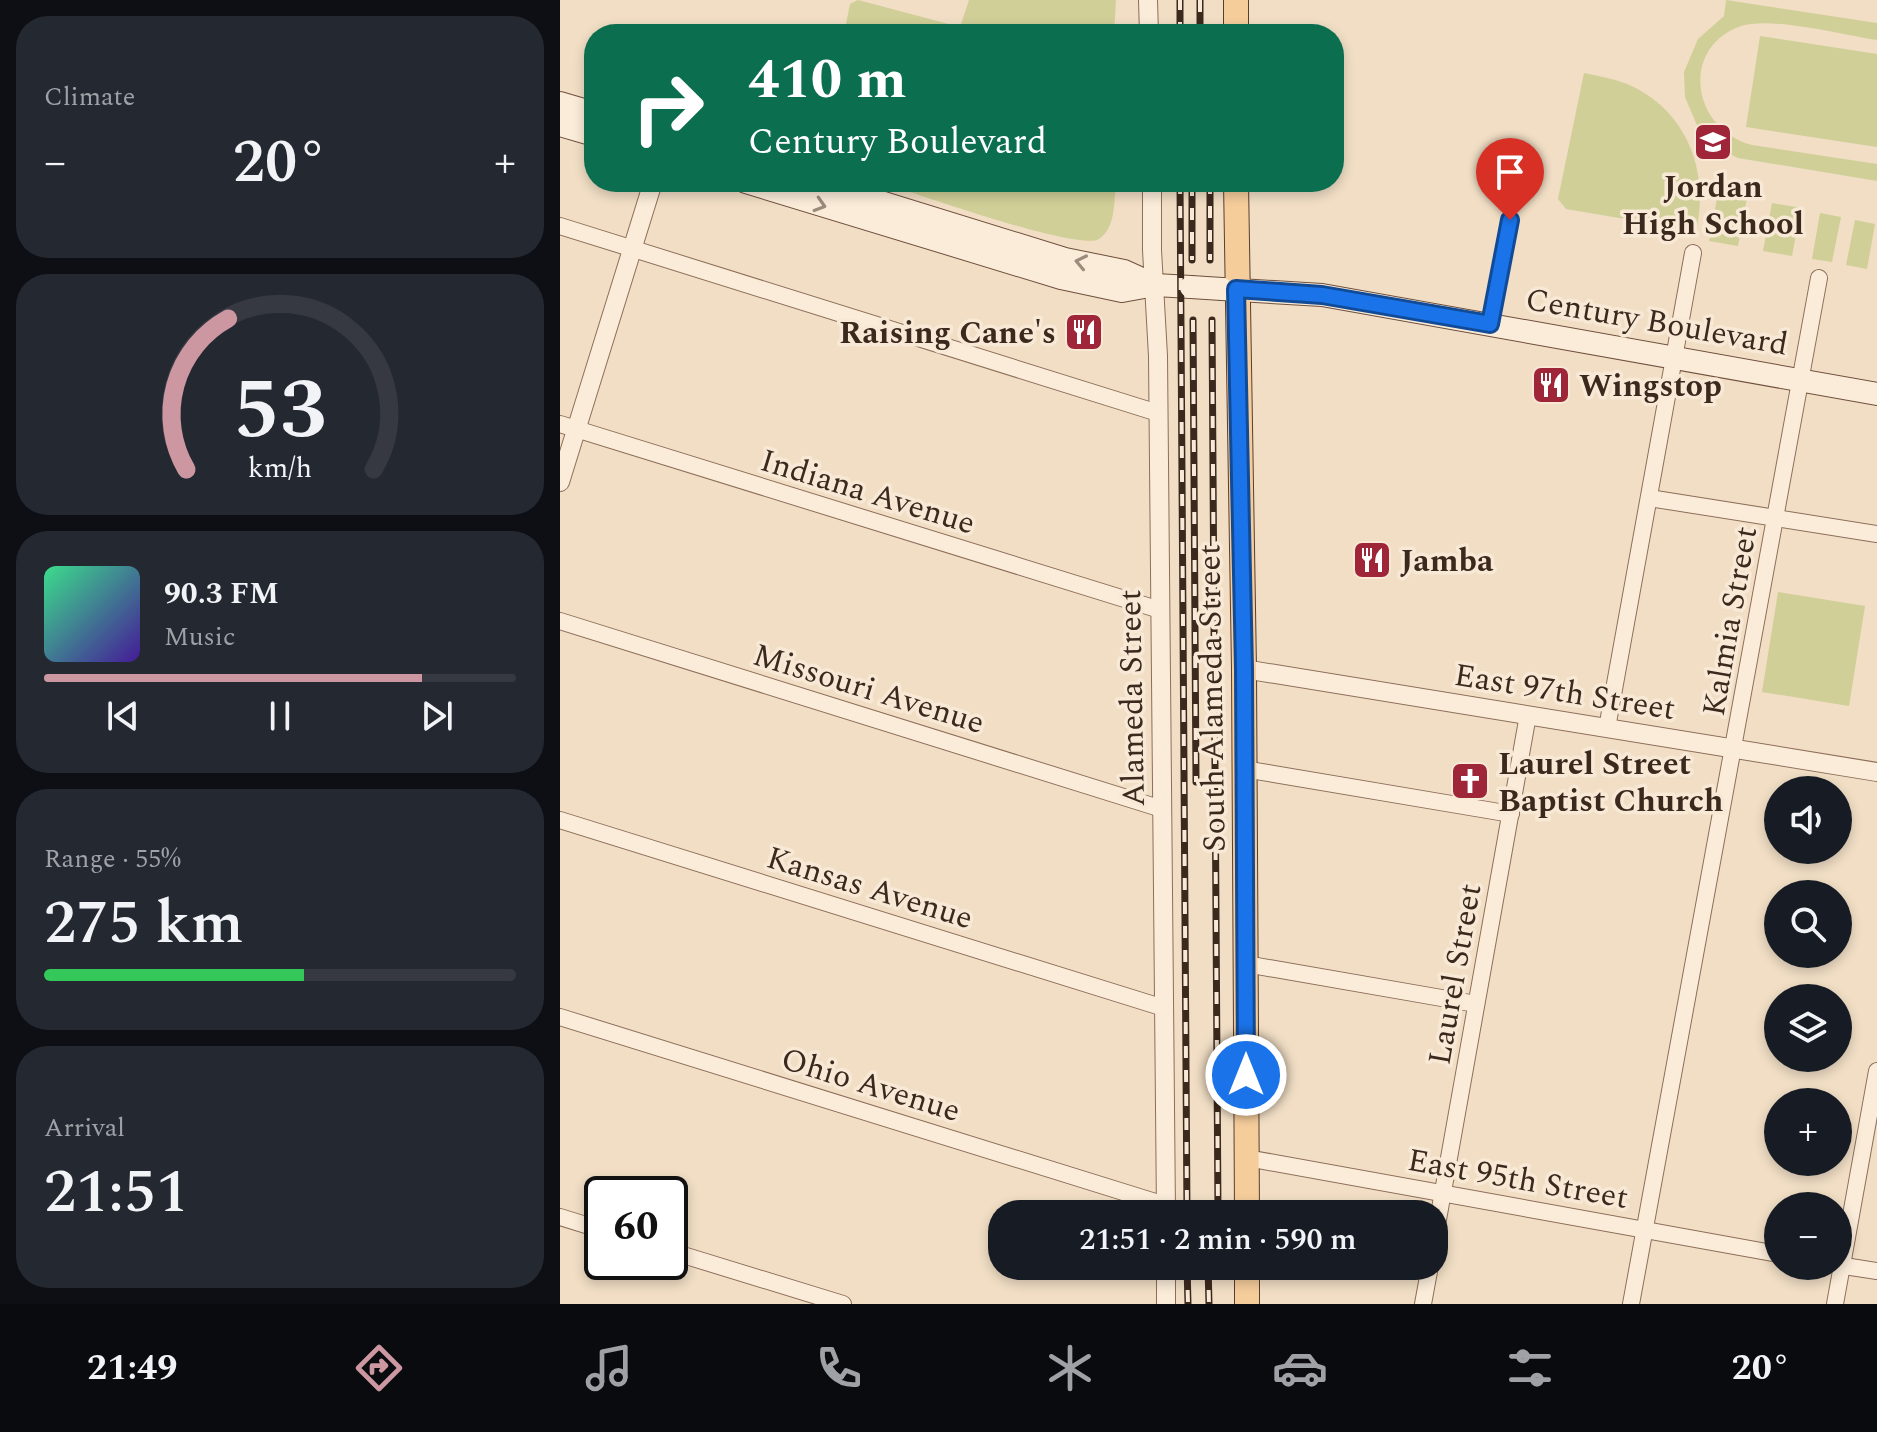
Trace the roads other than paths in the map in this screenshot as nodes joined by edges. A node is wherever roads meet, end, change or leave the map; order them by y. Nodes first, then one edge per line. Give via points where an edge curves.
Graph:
1 (1148, 0) edge
2 (1236, 0) edge
3 (1149, 24) edge
4 (1236, 24) edge
5 (560, 103) edge
6 (584, 110) edge
7 (560, 125) edge
8 (584, 132) edge
9 (650, 192) edge
10 (779, 192) edge
11 (848, 192) edge
12 (1152, 192) edge
13 (1235, 192) edge
14 (1510, 220) dead end
15 (560, 226) edge
16 (632, 249) junction
17 (1693, 253) dead end
18 (1819, 278) dead end
19 (1155, 285) junction
20 (1229, 289) junction
21 (1490, 324) junction
22 (1674, 356) junction
23 (1801, 380) junction
24 (1877, 394) edge
25 (1158, 413) junction
26 (568, 427) edge
27 (560, 482) edge
28 (1649, 498) junction
29 (1777, 518) junction
30 (1877, 534) edge
31 (1160, 610) junction
32 (560, 621) edge
33 (1244, 669) junction
34 (1528, 715) junction
35 (1607, 728) junction
36 (1734, 749) junction
37 (1244, 769) junction
38 (1877, 772) edge
39 (1162, 809) junction
40 (1511, 814) junction
41 (560, 820) edge
42 (1246, 964) junction
43 (1476, 1004) junction
44 (1164, 1008) junction
45 (560, 1017) edge
46 (1877, 1071) edge
47 (1247, 1158) junction
48 (1443, 1193) junction
49 (1135, 1200) edge
50 (1166, 1200) edge
51 (1247, 1200) edge
52 (1442, 1200) edge
53 (1852, 1202) edge
54 (560, 1217) edge
55 (584, 1224) edge
56 (1645, 1230) junction
57 (1764, 1251) edge
58 (688, 1257) edge
59 (1852, 1267) edge
60 (1877, 1271) edge
61 (1166, 1280) edge
62 (1247, 1280) edge
63 (1427, 1280) edge
64 (1838, 1280) edge
65 (843, 1304) edge
66 (1166, 1304) edge
67 (1247, 1304) edge
68 (1423, 1304) edge
69 (1631, 1304) edge
70 (1835, 1304) edge

1 - 3 street
2 - 4 main road
5 - 6 main road
7 - 8 main road
9 - 16 street
10 -> 19 main road via 1061,278 1122,291
19 -> 11 main road via 1124,271 1065,259
12 - 19 street, Alameda Street
13 - 20 main road, South Alameda Street
14 - 21 street
15 - 16 street
16 - 25 street
16 - 26 street
17 - 22 street
18 - 23 street, Kalmia Street
19 - 20 main road, Century Boulevard, bridge
19 - 25 street, Alameda Street
20 - 21 main road, Century Boulevard via 1322,295
20 - 33 main road, South Alameda Street
21 - 22 main road, Century Boulevard
22 - 23 main road, Century Boulevard
22 - 28 street
23 - 24 main road, Century Boulevard
23 - 29 street, Kalmia Street
25 - 31 street, Alameda Street
26 - 27 street
26 - 31 street, Indiana Avenue
28 - 29 street
28 - 35 street
29 - 30 street
29 - 36 street, Kalmia Street
31 - 39 street, Alameda Street
32 - 39 street, Missouri Avenue
33 - 34 street, East 97th Street
33 - 37 main road, South Alameda Street
34 - 35 street, East 97th Street
34 - 40 street, Laurel Street
35 - 36 street, East 97th Street
36 - 38 street, East 97th Street
36 - 56 street, Kalmia Street
37 - 40 street
37 - 42 main road, South Alameda Street
39 - 44 street, Alameda Street
40 - 43 street, Laurel Street
41 - 44 street, Kansas Avenue
42 - 43 street
42 - 47 main road, South Alameda Street
43 - 48 street, Laurel Street
44 - 50 street, Alameda Street
45 - 49 street, Ohio Avenue
46 - 53 street
47 - 48 street, East 95th Street
47 - 51 main road, South Alameda Street
48 - 52 street, Laurel Street
48 - 56 street, East 95th Street
54 - 55 street
56 - 57 street, East 95th Street
56 - 69 street, Kalmia Street
58 - 65 street
59 - 60 street
61 - 66 street
62 - 67 main road
63 - 68 street
64 - 70 street

